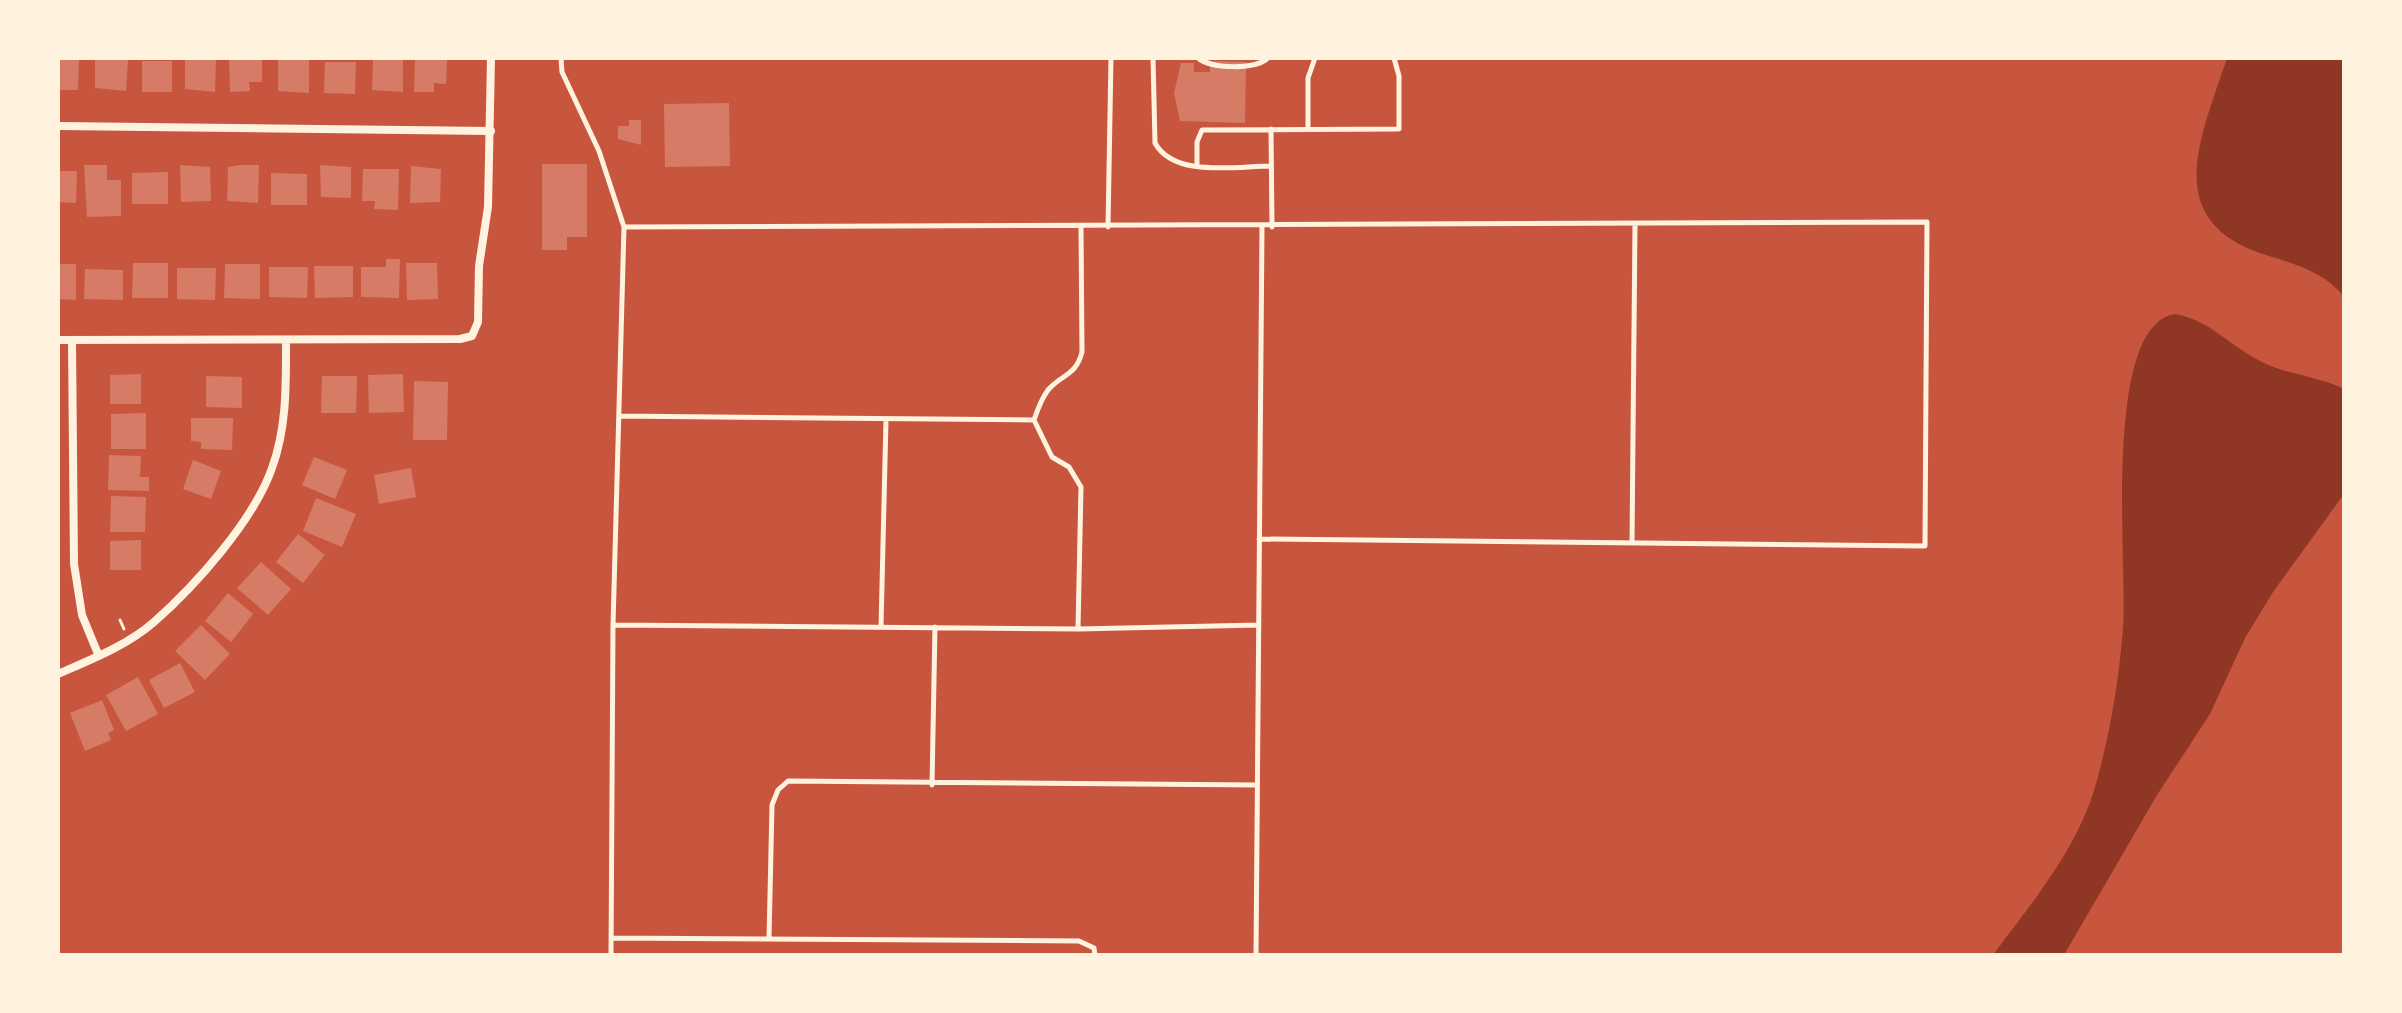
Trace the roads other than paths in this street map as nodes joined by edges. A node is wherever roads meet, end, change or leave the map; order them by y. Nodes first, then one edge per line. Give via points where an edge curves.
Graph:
1 (491, 58) edge
2 (561, 58) edge
3 (1111, 58) edge
4 (1153, 58) edge
5 (1198, 58) edge
6 (1268, 58) edge
7 (1315, 58) edge
8 (1394, 58) edge
9 (58, 126) edge
10 (1271, 129) junction
11 (1308, 129) junction
12 (491, 131) junction
13 (1197, 165) junction
14 (1271, 166) junction
15 (1635, 225) junction
16 (624, 227) junction
17 (1081, 227) junction
18 (1108, 227) junction
19 (1262, 227) junction
20 (1272, 227) junction
21 (58, 340) edge
22 (72, 340) junction
23 (286, 341) junction
24 (619, 416) junction
25 (886, 420) junction
26 (1034, 420) junction
27 (1259, 539) junction
28 (1632, 543) junction
29 (613, 625) junction
30 (1259, 625) junction
31 (881, 627) junction
32 (935, 627) junction
33 (1078, 629) junction
34 (98, 654) junction
35 (58, 674) edge
36 (932, 785) junction
37 (1257, 785) junction
38 (611, 938) junction
39 (769, 939) junction
40 (611, 955) edge
41 (1095, 955) edge
42 (1256, 955) edge

1 - 12 street
2 - 16 lane
3 - 18 lane
4 - 13 lane via 1155,143 1180,165
5 - 6 lane via 1207,65 1259,65
7 - 11 lane via 1308,78
8 - 11 lane via 1399,129
9 - 12 street
10 - 11 lane
10 - 13 lane via 1202,130
10 - 14 lane
12 - 23 street via 478,322 472,336
13 - 14 lane
14 - 20 lane
15 - 20 lane
15 - 28 lane
15 - 28 lane via 1927,222 1925,546
16 - 17 lane
16 - 24 lane
17 - 18 lane
17 - 26 lane via 1079,366 1048,390
18 - 19 lane
19 - 20 lane
19 - 27 lane
21 - 22 street
22 - 23 street
22 - 34 street via 74,564 82,615
23 - 34 street via 282,431 273,466 246,520 154,622
24 - 25 lane
24 - 29 lane
25 - 26 lane
25 - 31 lane
26 - 33 lane via 1052,457 1069,467 1081,487
27 - 28 lane
27 - 30 lane
29 - 31 lane
29 - 38 lane
30 - 33 lane
30 - 37 lane
31 - 32 lane
32 - 33 lane
32 - 36 lane
34 - 35 street
36 - 37 lane
36 - 39 lane via 788,781 778,790 772,805
37 - 42 lane
38 - 39 lane
38 - 40 lane
39 - 41 lane via 1079,941 1094,948

